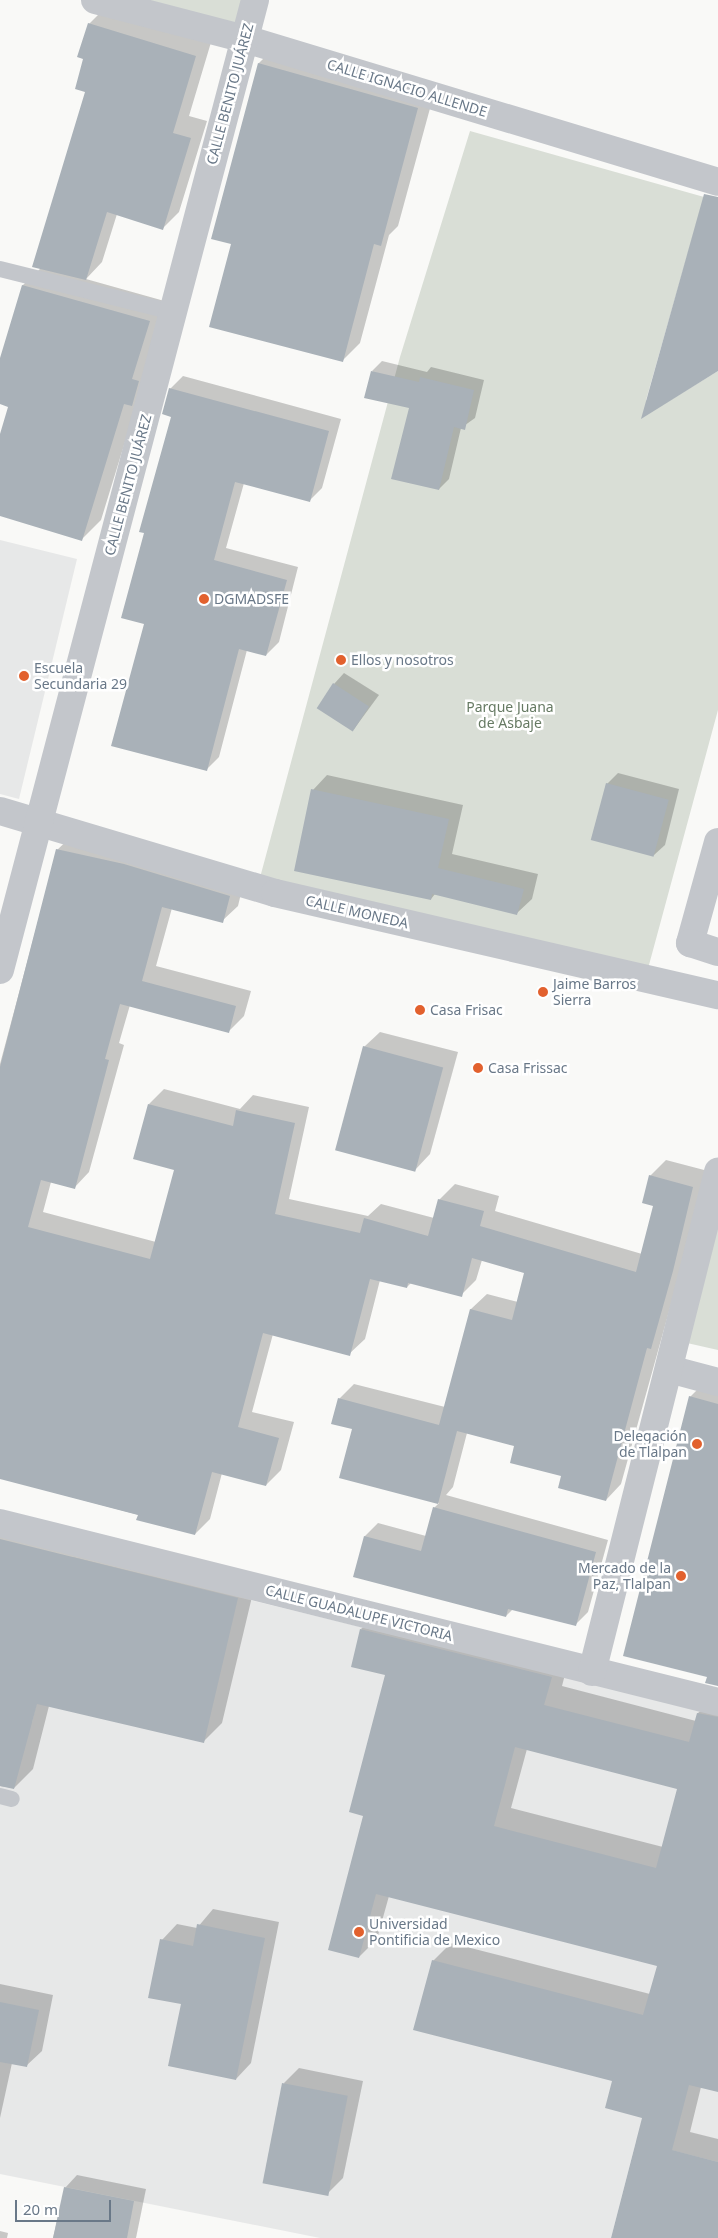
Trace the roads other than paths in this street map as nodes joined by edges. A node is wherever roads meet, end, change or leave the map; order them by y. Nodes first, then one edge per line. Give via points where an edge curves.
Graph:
1 (95, 0) edge
2 (255, 0) edge
3 (245, 39) junction
4 (718, 182) edge
5 (0, 269) edge
6 (173, 312) junction
7 (0, 810) edge
8 (38, 821) junction
9 (718, 842) edge
10 (718, 952) edge
11 (0, 970) edge
12 (718, 995) edge
13 (718, 1172) edge
14 (669, 1369) junction
15 (718, 1382) edge
16 (0, 1523) edge
17 (592, 1672) junction
18 (718, 1702) edge

1 - 3 street, CALLE IGNACIO ALLENDE
2 - 3 street, CALLE BENITO JUÁREZ
3 - 4 street, CALLE IGNACIO ALLENDE
3 - 6 street, CALLE BENITO JUÁREZ
5 - 6 lane
6 - 8 street, CALLE BENITO JUÁREZ
7 - 8 street, CALLE MONEDA
8 - 11 street, CALLE BENITO JUÁREZ
8 - 12 street, CALLE MONEDA via 275,893
9 - 10 street via 690,943
13 - 14 street
14 - 15 street
14 - 17 street
16 - 17 street, CALLE GUADALUPE VICTORIA
17 - 18 street, CALLE GUADALUPE VICTORIA

